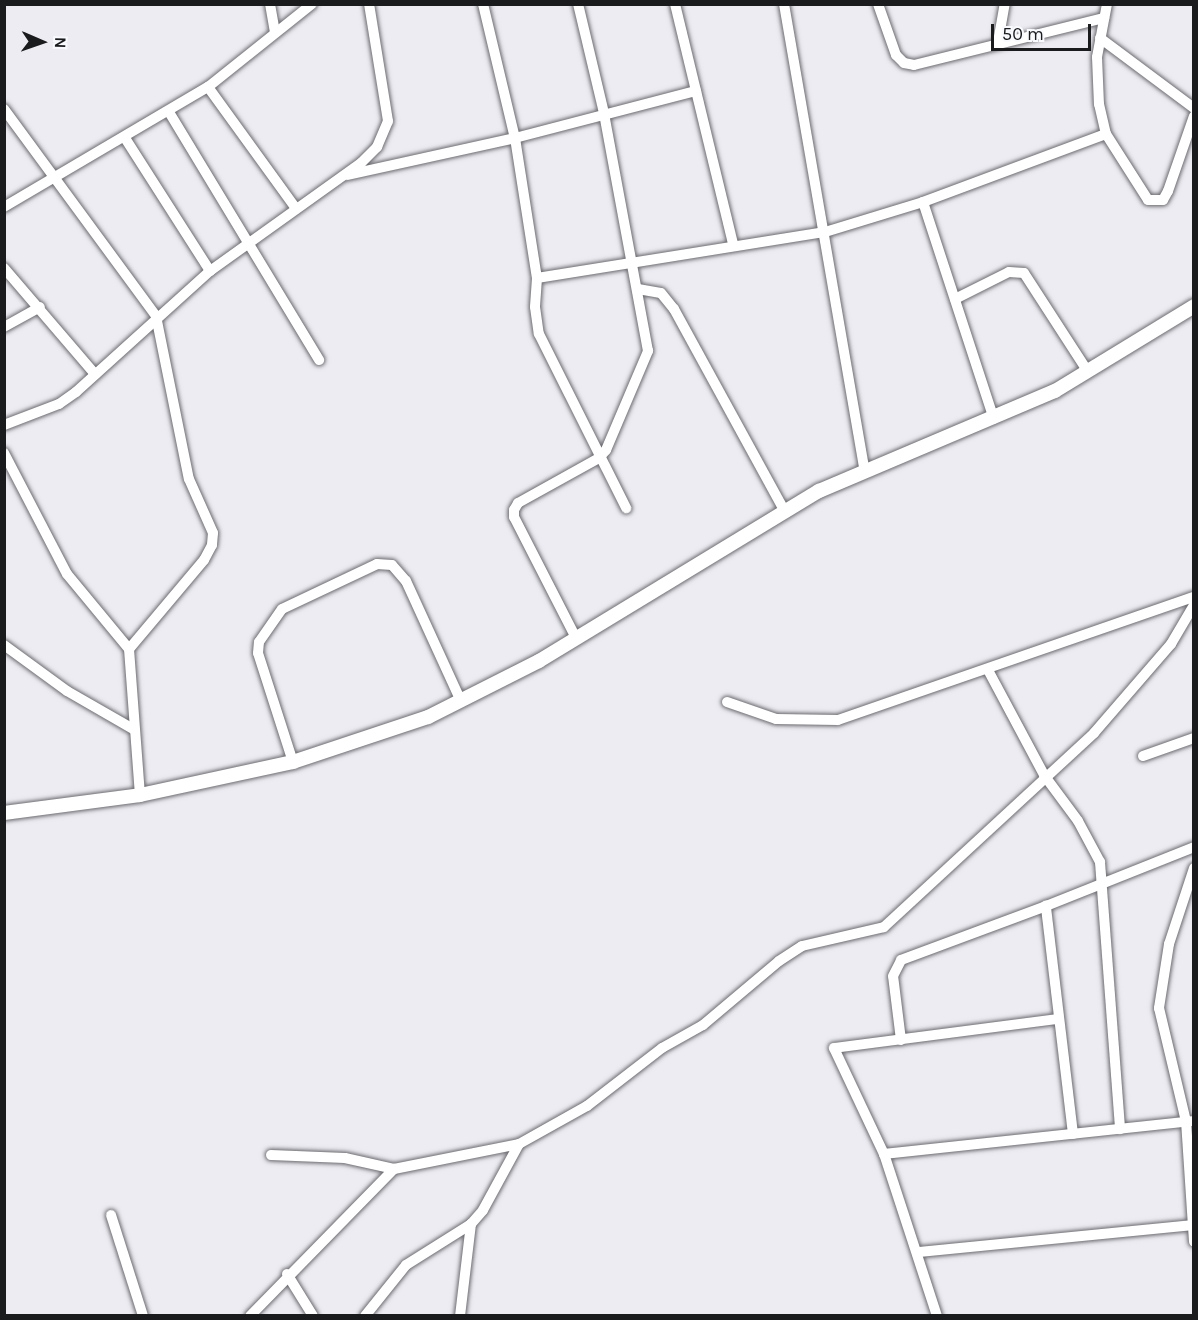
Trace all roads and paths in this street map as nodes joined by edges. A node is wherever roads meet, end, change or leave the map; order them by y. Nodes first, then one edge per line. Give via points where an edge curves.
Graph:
1 (270, 4) edge
2 (312, 4) edge
3 (369, 4) edge
4 (483, 4) edge
5 (578, 4) edge
6 (675, 4) edge
7 (784, 4) edge
8 (878, 4) edge
9 (1005, 4) edge
10 (1107, 4) edge
11 (1104, 18) junction
12 (275, 33) junction
13 (1100, 38) junction
14 (998, 42) junction
15 (208, 87) junction
16 (696, 91) junction
17 (1194, 108) edge
18 (4, 109) edge
19 (169, 112) junction
20 (604, 113) junction
21 (1194, 116) edge
22 (1106, 134) junction
23 (125, 138) junction
24 (515, 138) junction
25 (56, 176) junction
26 (338, 177) junction
27 (923, 202) junction
28 (4, 207) edge
29 (295, 207) junction
30 (825, 232) junction
31 (249, 241) junction
32 (733, 244) junction
33 (633, 261) junction
34 (4, 268) edge
35 (210, 271) junction
36 (537, 278) junction
37 (638, 289) junction
38 (955, 299) junction
39 (1194, 306) edge
40 (40, 307) junction
41 (156, 316) junction
42 (4, 327) edge
43 (319, 360) dead end
44 (1088, 372) junction
45 (95, 374) junction
46 (994, 419) junction
47 (4, 425) edge
48 (4, 453) edge
49 (599, 458) junction
50 (866, 472) junction
51 (626, 507) dead end
52 (784, 510) junction
53 (1194, 597) edge
54 (1194, 605) edge
55 (576, 638) junction
56 (4, 645) edge
57 (129, 649) junction
58 (988, 670) junction
59 (461, 701) junction
60 (727, 702) dead end
61 (134, 729) junction
62 (1194, 738) edge
63 (1143, 756) dead end
64 (293, 762) junction
65 (1044, 775) junction
66 (140, 795) junction
67 (4, 813) edge
68 (1194, 848) edge
69 (1194, 868) edge
70 (1104, 882) junction
71 (1046, 906) junction
72 (1057, 1019) junction
73 (900, 1040) junction
74 (1190, 1121) edge
75 (1120, 1129) junction
76 (1072, 1134) junction
77 (519, 1144) junction
78 (885, 1154) junction
79 (271, 1155) dead end
80 (394, 1169) junction
81 (111, 1215) dead end
82 (471, 1224) junction
83 (1193, 1225) edge
84 (1194, 1242) edge
85 (919, 1252) junction
86 (287, 1274) junction
87 (143, 1316) edge
88 (250, 1316) edge
89 (314, 1316) edge
90 (365, 1316) edge
91 (460, 1316) edge
92 (937, 1316) edge

1 - 12 street
2 - 12 street
3 - 26 street via 388,121 377,147
4 - 24 street
5 - 20 street
6 - 16 street
7 - 30 street
8 - 14 street via 890,42 904,63 926,63
9 - 14 street
10 - 11 street
11 - 13 street
11 - 14 street
12 - 15 street
13 - 17 street
13 - 22 street via 1096,77
15 - 19 street
15 - 29 street
16 - 20 street
16 - 32 street
18 - 25 street via 26,144
19 - 23 street
19 - 31 street
20 - 24 street
20 - 33 street
21 - 22 street via 1168,191 1157,202 1144,195
22 - 27 street
23 - 25 street
23 - 35 street
24 - 26 street
24 - 36 street
25 - 28 street
25 - 41 street
26 - 29 street
27 - 30 street
27 - 38 street
29 - 31 street
30 - 32 street
30 - 50 street
31 - 35 street
31 - 43 street
32 - 33 street
33 - 36 street
33 - 37 street
34 - 40 street
35 - 41 street
36 - 49 street via 535,307 539,334
37 - 49 street via 648,351 615,434
37 - 52 street via 661,293 674,309
38 - 44 street via 1009,272 1024,273
38 - 46 street
39 - 44 street
40 - 42 street
40 - 45 street
41 - 45 street
41 - 57 street via 189,479 213,533 212,546
44 - 46 street
45 - 47 street via 59,404
46 - 50 street
48 - 57 street via 67,574
49 - 51 street
49 - 55 street via 518,503 514,510 514,518
50 - 52 street
52 - 55 street
53 - 58 street
54 - 65 street via 1172,644 1094,733
55 - 59 street
56 - 61 street via 67,690
57 - 61 street
58 - 60 street via 838,720 776,719
58 - 65 street
59 - 64 street via 391,732
59 - 64 street via 406,581 392,565 377,564 282,609 259,642 258,653
61 - 66 street
62 - 63 street
64 - 66 street
65 - 70 street via 1086,836 1100,862
65 - 77 street via 884,927 802,946 703,1025 662,1048 587,1106
66 - 67 street
68 - 70 street
69 - 74 street via 1169,944 1160,1008
70 - 71 street
70 - 75 street
71 - 72 street
71 - 73 street via 901,960 893,976
72 - 73 street
72 - 76 street
73 - 78 street via 834,1048
74 - 75 street
74 - 83 street
75 - 76 street
76 - 78 street
77 - 80 street
77 - 82 street via 483,1210
78 - 85 street
79 - 80 street via 345,1158
80 - 86 street
81 - 87 street
82 - 90 street via 406,1266
82 - 91 street
83 - 84 street
83 - 85 street
85 - 92 street
86 - 88 street
86 - 89 street

